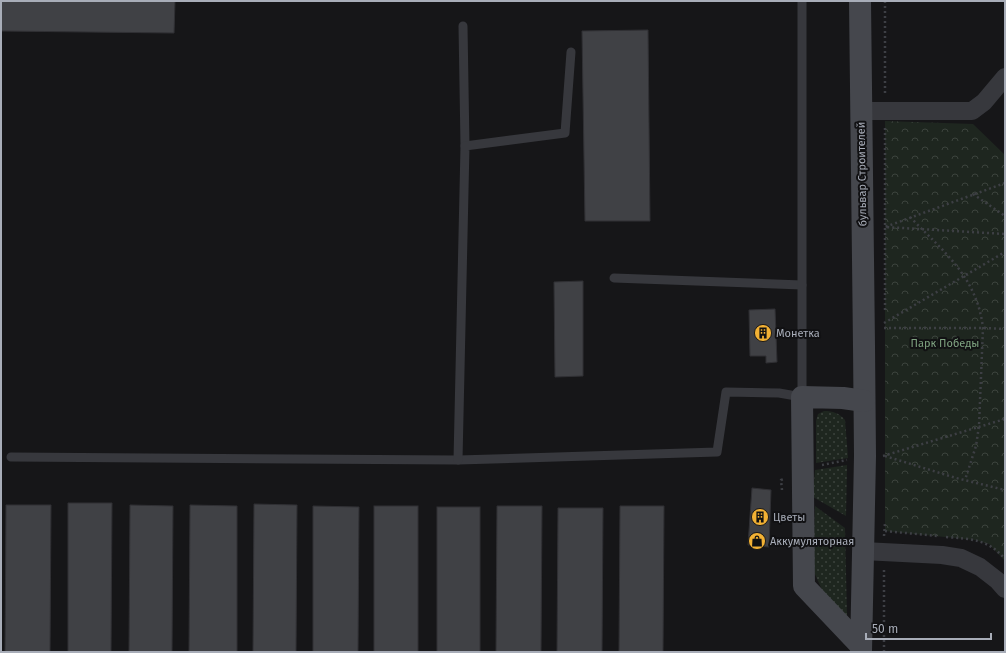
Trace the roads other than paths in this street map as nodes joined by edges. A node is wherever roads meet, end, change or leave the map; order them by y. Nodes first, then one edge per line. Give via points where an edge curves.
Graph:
1 (802, 1) edge
2 (860, 1) edge
3 (463, 26) dead end
4 (571, 52) dead end
5 (1005, 77) edge
6 (861, 111) junction
7 (465, 146) junction
8 (614, 278) dead end
9 (802, 285) junction
10 (802, 397) junction
11 (864, 401) junction
12 (11, 457) dead end
13 (458, 460) junction
14 (863, 551) junction
15 (1005, 589) edge
16 (861, 649) edge

1 - 9 lane
2 - 6 main road, бульвар Строителей
3 - 7 lane
4 - 7 lane via 565,134
5 - 6 street via 984,102 972,111
6 - 11 main road, бульвар Строителей
7 - 13 lane
8 - 9 lane
9 - 10 lane
10 - 11 main road
10 - 13 lane via 779,393 726,392 717,452
10 - 16 main road via 804,586
11 - 14 main road, бульвар Строителей via 875,456 863,515
12 - 13 lane
14 - 15 street via 961,558 980,567
14 - 16 main road

